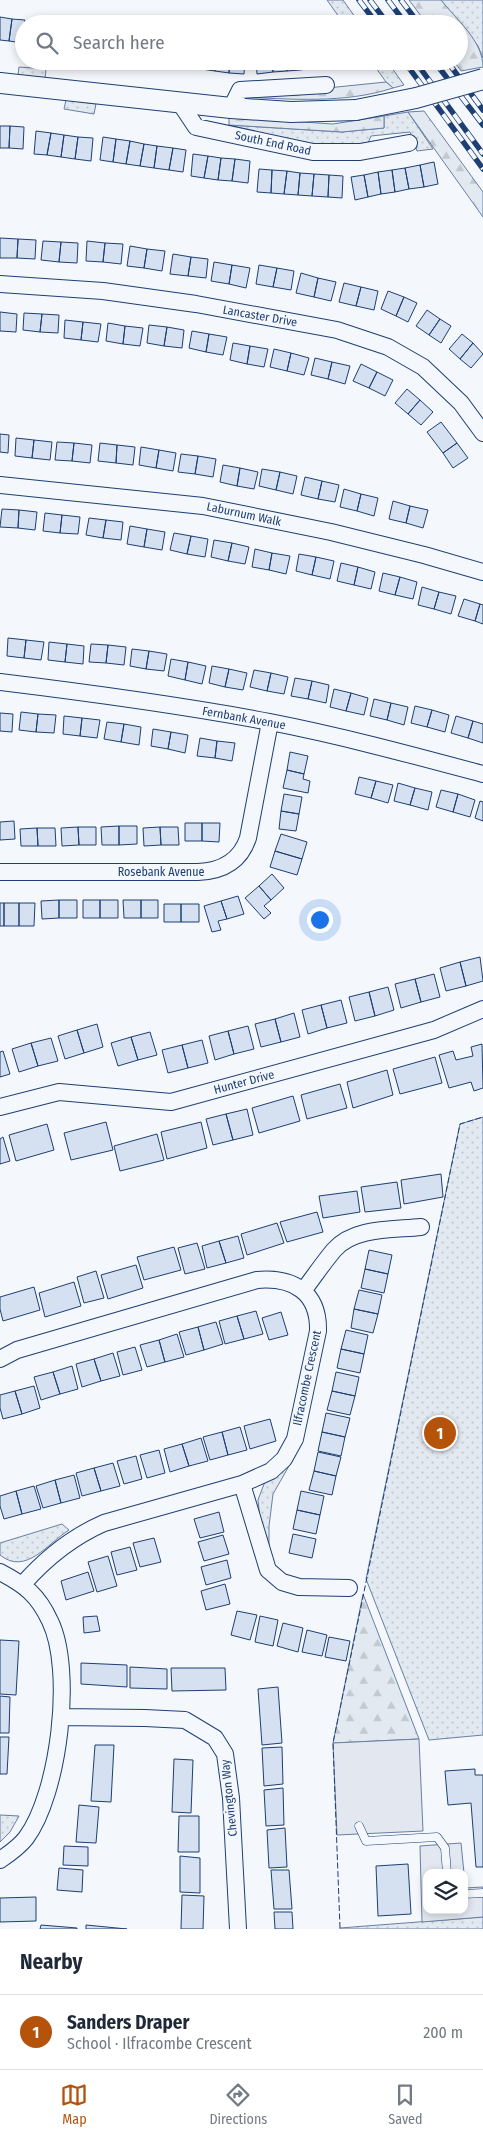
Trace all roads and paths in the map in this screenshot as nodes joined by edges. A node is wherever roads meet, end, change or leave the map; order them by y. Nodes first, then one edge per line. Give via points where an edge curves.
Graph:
1 (483, 79) edge
2 (0, 83) edge
3 (326, 86) dead end
4 (180, 103) junction
5 (231, 108) junction
6 (409, 143) dead end
7 (0, 284) edge
8 (483, 434) edge
9 (0, 485) edge
10 (483, 572) edge
11 (0, 682) edge
12 (270, 722) junction
13 (483, 774) edge
14 (0, 872) edge
15 (483, 1009) edge
16 (0, 1107) edge
17 (422, 1227) dead end
18 (304, 1291) junction
19 (0, 1359) edge
20 (242, 1484) junction
21 (0, 1572) edge
22 (23, 1584) junction
23 (349, 1588) dead end
24 (61, 1717) junction
25 (359, 1826) dead end
26 (0, 1860) edge
27 (447, 1869) edge
28 (483, 1893) edge
29 (468, 1894) edge
30 (238, 1929) edge

1 - 5 street, bridge via 416,98 356,110 291,112
2 - 4 street
3 - 5 street via 240,90
4 - 5 street
4 - 6 street, South End Road via 196,127 312,152 360,152
7 - 8 street, Lancaster Drive via 112,292 337,330 388,347 423,367 461,403
9 - 10 street, Laburnum Walk via 203,506 331,532
11 - 12 street, Fernbank Avenue via 122,696
12 - 13 street, Fernbank Avenue via 384,747
12 - 14 street, Rosebank Avenue via 245,848 224,868 198,872
15 - 16 street, Hunter Drive via 434,1030 171,1102 59,1092
17 - 18 street via 350,1238 335,1249
18 - 19 street via 281,1280 257,1280 17,1350
18 - 20 street, Ilfracombe Crescent via 316,1312 318,1331 295,1439 284,1459 271,1472
20 - 22 street, Ilfracombe Crescent via 104,1523 68,1542
20 - 23 street via 268,1570 282,1582 299,1587
21 - 22 street
22 - 24 street via 42,1605 56,1639
24 - 26 street via 54,1770 44,1803 26,1837
24 - 30 street, Chevington Way via 185,1720 215,1738 225,1754 231,1798
25 - 27 lane via 366,1841 437,1837 445,1848
28 - 29 lane

